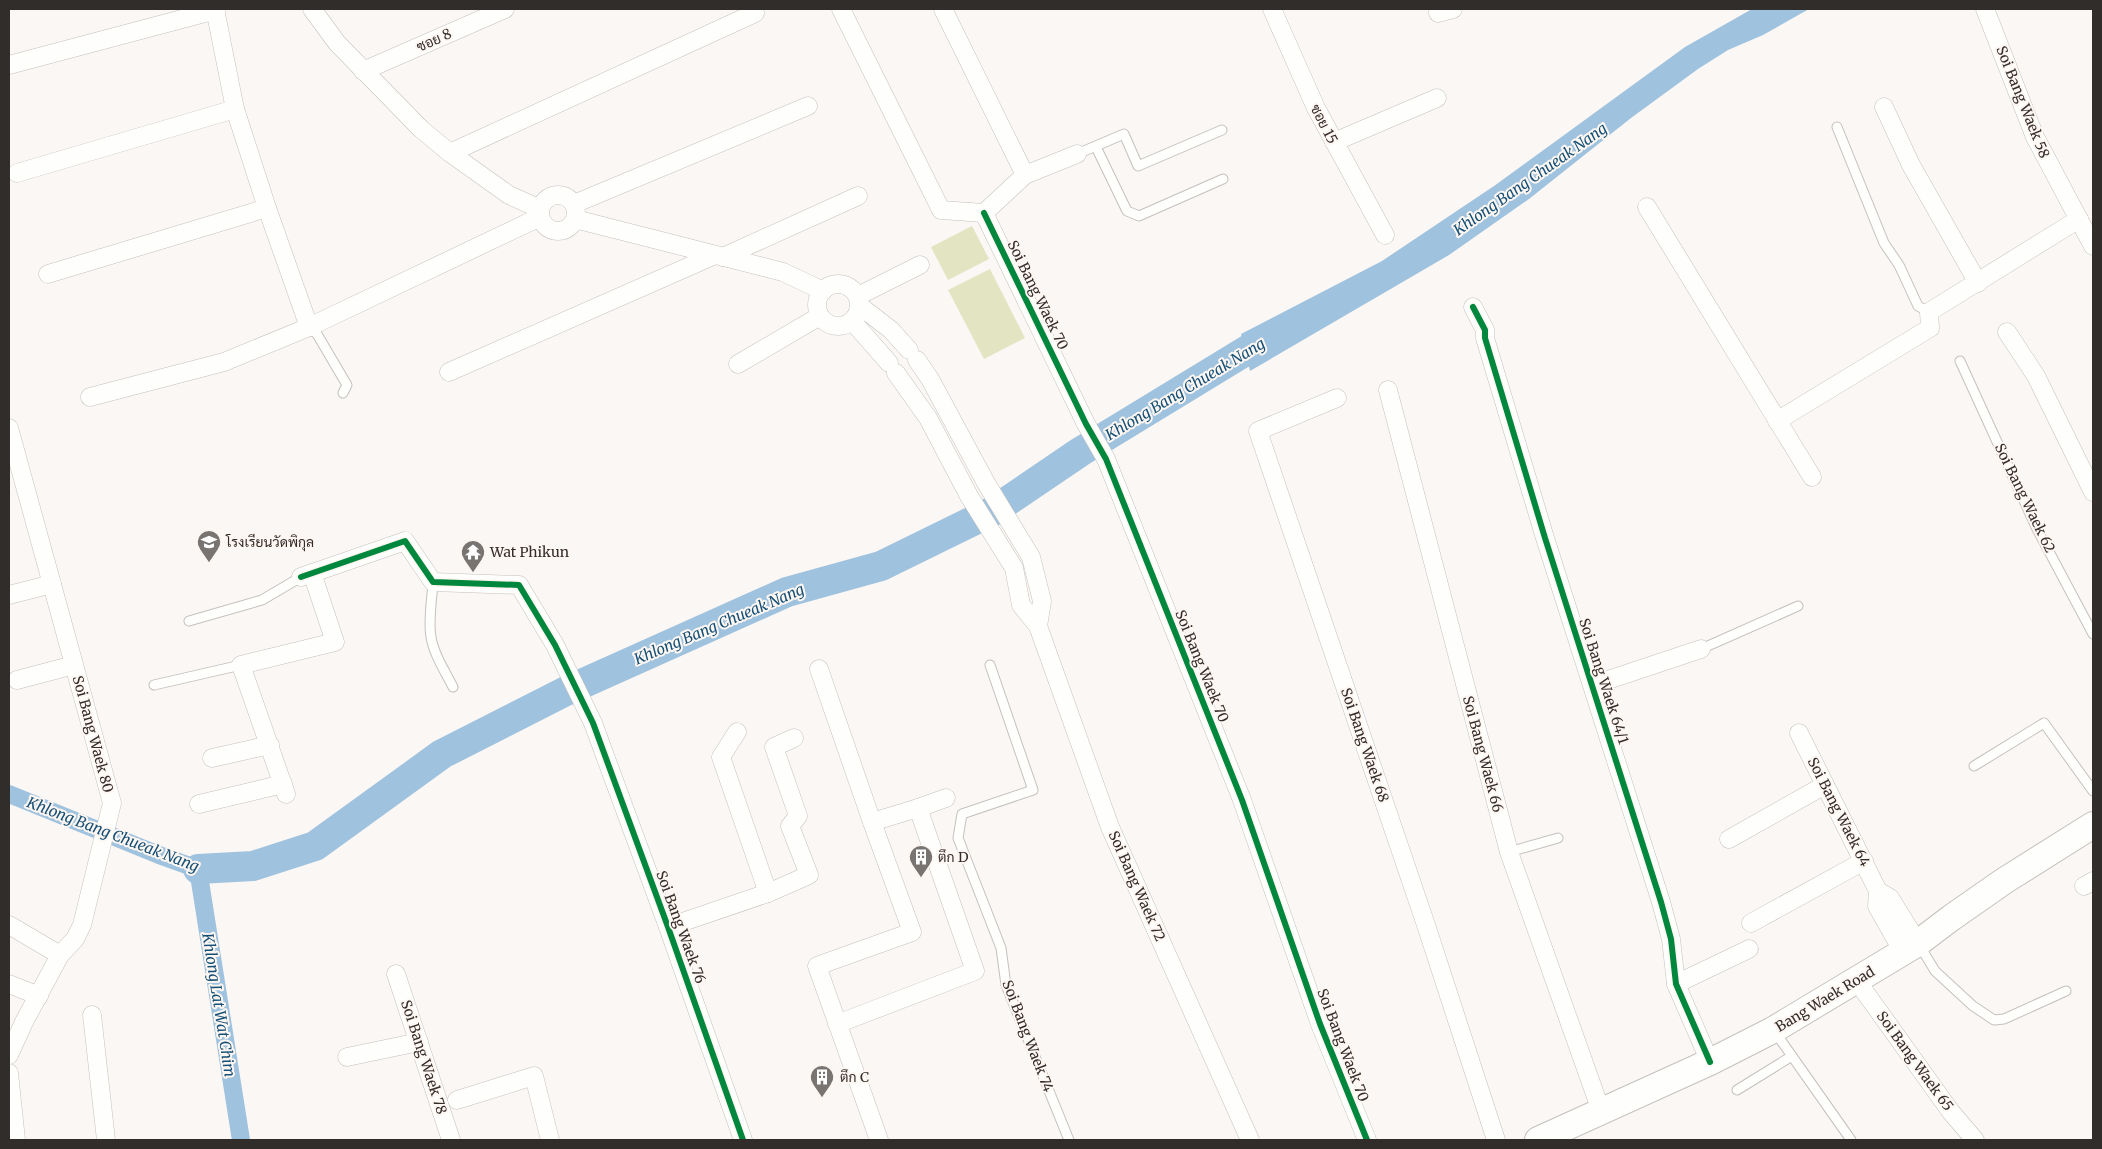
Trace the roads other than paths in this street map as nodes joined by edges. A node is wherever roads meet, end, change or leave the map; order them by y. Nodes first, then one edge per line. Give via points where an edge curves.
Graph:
1 (312, 9) edge
2 (505, 9) edge
3 (841, 9) edge
4 (943, 9) edge
5 (1272, 9) edge
6 (1985, 9) edge
7 (215, 10) edge
8 (755, 13) dead end
9 (9, 65) edge
10 (363, 71) junction
11 (1437, 98) dead end
12 (808, 106) dead end
13 (1884, 107) dead end
14 (235, 109) junction
15 (1837, 127) dead end
16 (1222, 130) dead end
17 (1334, 142) junction
18 (1096, 147) junction
19 (450, 154) junction
20 (1077, 154) joint
21 (17, 173) dead end
22 (1025, 175) junction
23 (1223, 179) dead end
24 (858, 196) dead end
25 (1647, 207) dead end
26 (267, 208) junction
27 (574, 211) junction
28 (540, 213) junction
29 (984, 213) junction
30 (2079, 219) junction
31 (1385, 235) dead end
32 (2093, 246) edge
33 (719, 256) junction
34 (920, 265) dead end
35 (48, 274) dead end
36 (1978, 283) junction
37 (823, 291) junction
38 (1473, 307) dead end
39 (856, 308) junction
40 (1930, 312) junction
41 (820, 316) junction
42 (310, 327) junction
43 (2007, 332) dead end
44 (1960, 361) dead end
45 (738, 364) dead end
46 (449, 372) dead end
47 (1388, 390) dead end
48 (343, 393) dead end
49 (90, 397) dead end
50 (1337, 398) dead end
51 (1777, 421) junction
52 (9, 428) edge
53 (1812, 477) dead end
54 (2093, 492) edge
55 (306, 575) junction
56 (433, 582) junction
57 (52, 584) junction
58 (9, 595) edge
59 (1798, 606) dead end
60 (189, 621) dead end
61 (1038, 626) junction
62 (2093, 634) edge
63 (1701, 649) joint
64 (74, 665) junction
65 (241, 665) junction
66 (990, 665) dead end
67 (818, 668) dead end
68 (17, 680) dead end
69 (154, 685) dead end
70 (1592, 685) junction
71 (453, 687) dead end
72 (737, 732) dead end
73 (1799, 733) dead end
74 (794, 738) dead end
75 (270, 745) junction
76 (212, 758) dead end
77 (1974, 766) dead end
78 (1825, 785) junction
79 (2093, 791) edge
80 (199, 804) dead end
81 (872, 822) junction
82 (2093, 825) edge
83 (1558, 838) dead end
84 (1729, 839) dead end
85 (1509, 852) junction
86 (1864, 861) junction
87 (768, 893) junction
88 (1751, 923) dead end
89 (9, 924) edge
90 (668, 927) junction
91 (1911, 948) junction
92 (1749, 949) dead end
93 (60, 955) junction
94 (396, 974) dead end
95 (1857, 981) junction
96 (9, 984) edge
97 (1676, 984) junction
98 (2066, 991) dead end
99 (39, 996) junction
100 (92, 1015) dead end
101 (836, 1024) junction
102 (1773, 1030) junction
103 (419, 1042) junction
104 (9, 1055) edge
105 (1792, 1056) junction
106 (347, 1057) dead end
107 (1710, 1062) junction
108 (9, 1073) edge
109 (1737, 1090) dead end
110 (457, 1100) dead end
111 (1601, 1111) junction
112 (16, 1140) edge
113 (106, 1140) edge
114 (451, 1140) edge
115 (550, 1140) edge
116 (743, 1140) edge
117 (879, 1140) edge
118 (1068, 1140) edge
119 (1250, 1140) edge
120 (1367, 1140) edge
121 (1496, 1140) edge
122 (1538, 1140) edge
123 (1851, 1140) edge
124 (1975, 1140) edge

1 - 10 street
2 - 10 street, ซอย 8
3 - 29 street via 941,210
4 - 22 street
5 - 17 street, ซอย 15
6 - 30 street, Soi Bang Waek 58 via 2035,137
7 - 9 street
7 - 14 street
8 - 19 street
10 - 19 street
11 - 17 street
12 - 27 street
13 - 36 street via 1911,165
14 - 21 street
14 - 26 street
15 - 40 lane via 1884,243 1899,265 1918,306
16 - 18 lane via 1138,166 1124,134
17 - 31 street, ซอย 15
18 - 20 lane
18 - 23 lane via 1127,211 1139,216
19 - 28 street
20 - 22 street
22 - 29 street
24 - 33 street
25 - 51 street
26 - 35 street
26 - 42 street
27 - 28 street via 570,199 558,194 546,198
27 - 28 street via 568,228 556,231 546,226
27 - 33 street
28 - 42 street
29 - 120 street, Soi Bang Waek 70 via 1106,459 1242,800 1320,1024
30 - 32 street, Soi Bang Waek 58
30 - 36 street
33 - 37 street via 783,272
33 - 46 street
34 - 39 street
36 - 40 street
37 - 39 street via 839,284 851,288
37 - 41 street via 816,306
38 - 70 street, Soi Bang Waek 64/1 via 1485,330 1484,338
39 - 41 street via 841,326 827,324
39 - 61 street via 892,368 928,418 969,496 1014,568 1021,605
39 - 61 street via 891,330 913,355 946,406 986,482 1031,556 1042,601
40 - 51 street via 1930,328
41 - 45 street
42 - 48 lane via 348,385
42 - 49 street via 224,362
43 - 54 street via 2036,376
44 - 62 lane, Soi Bang Waek 62 via 2038,529
47 - 85 street, Soi Bang Waek 66
50 - 121 street, Soi Bang Waek 68 via 1258,431
51 - 53 street
52 - 57 street, Soi Bang Waek 80
55 - 56 street via 405,540
55 - 60 lane via 262,600
55 - 65 street via 335,642
56 - 71 lane via 431,638
56 - 90 street, Soi Bang Waek 76 via 519,585 556,645 593,723
57 - 58 street
57 - 64 street, Soi Bang Waek 80
59 - 63 lane
61 - 119 street, Soi Bang Waek 72 via 1110,827
63 - 70 street
64 - 68 street
64 - 93 street, Soi Bang Waek 80 via 112,803 82,924 75,939
65 - 69 lane
65 - 75 street
66 - 118 lane, Soi Bang Waek 74 via 1033,790 962,814 958,838 1001,948 1006,985
67 - 81 street
70 - 97 street, Soi Bang Waek 64/1 via 1664,912
72 - 87 street via 721,757
73 - 78 street, Soi Bang Waek 64
74 - 87 street via 774,746 798,816 790,826 809,875
75 - 76 street
75 - 80 street via 284,789
77 - 79 lane via 2044,723
78 - 84 street
78 - 86 street, Soi Bang Waek 64
81 - 101 street via 912,932 817,966
81 - 101 street via 932,803 975,971
82 - 91 main road, Bang Waek Road via 2004,881
83 - 85 lane
85 - 111 street, Soi Bang Waek 66
86 - 88 street
86 - 91 street, Soi Bang Waek 64 via 1878,892 1877,906
87 - 90 street
89 - 93 street
90 - 116 street, Soi Bang Waek 76
91 - 95 main road, Bang Waek Road
91 - 98 lane via 1973,1006 1994,1020 2004,1019
92 - 97 street
93 - 99 street, Soi Bang Waek 80
94 - 103 street, Soi Bang Waek 78
95 - 102 main road, Bang Waek Road
95 - 124 street, Soi Bang Waek 65 via 1951,1112
96 - 99 street
97 - 107 street, Soi Bang Waek 64/1
99 - 104 street, Soi Bang Waek 80
100 - 113 street
101 - 117 street
102 - 105 lane
102 - 107 main road, Bang Waek Road
103 - 106 street
103 - 114 street, Soi Bang Waek 78
105 - 109 lane
105 - 123 lane
107 - 111 main road, Bang Waek Road
108 - 112 street
110 - 115 street via 534,1076
111 - 122 main road, Bang Waek Road

